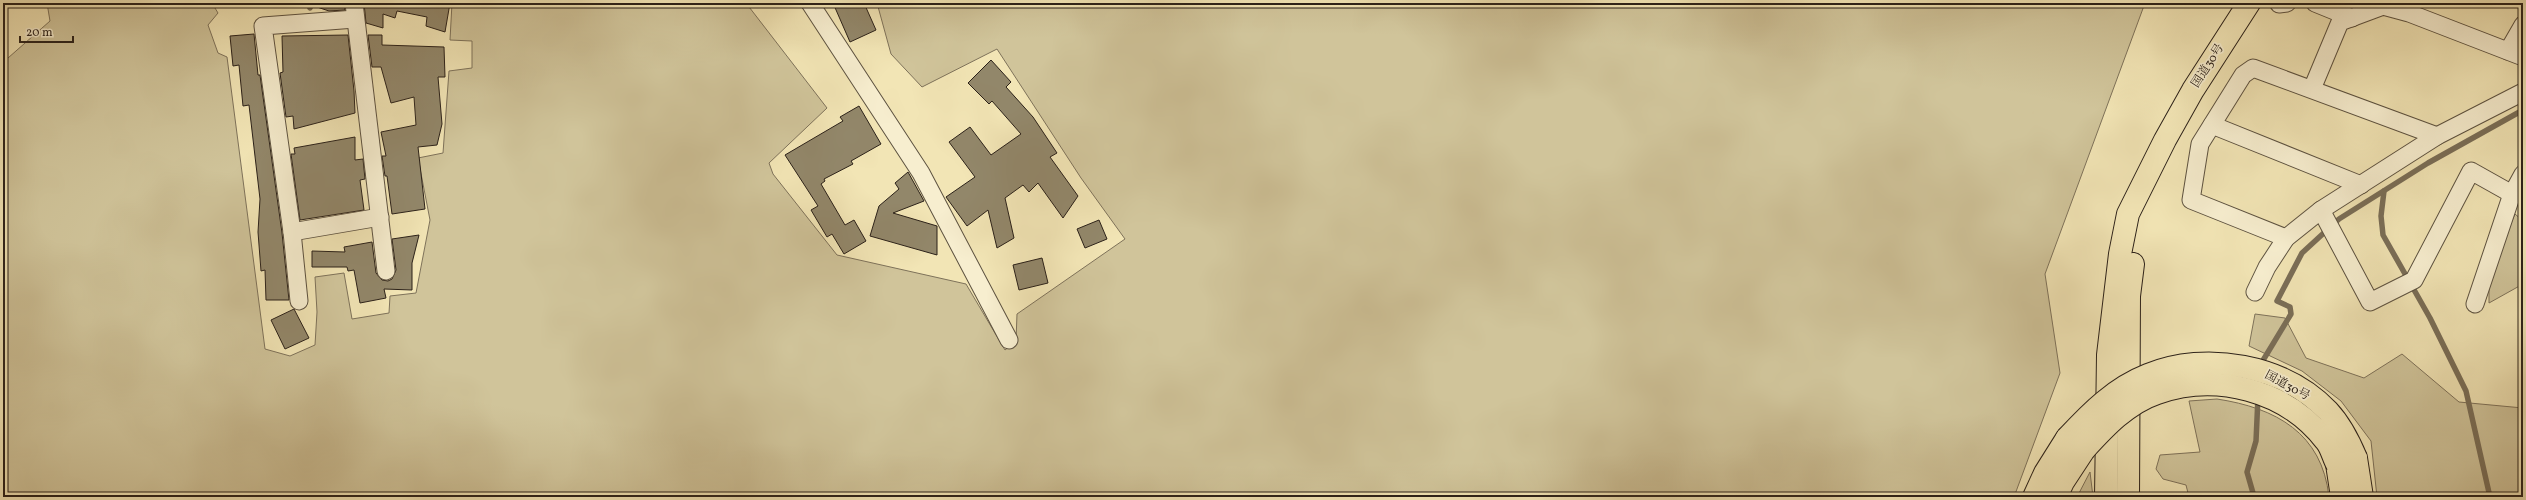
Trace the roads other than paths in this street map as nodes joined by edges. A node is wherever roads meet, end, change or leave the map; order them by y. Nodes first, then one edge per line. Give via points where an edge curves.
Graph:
1 (810, 3) edge
2 (2249, 3) edge
3 (2315, 3) edge
4 (2412, 8) edge
5 (355, 11) edge
6 (2352, 18) junction
7 (2523, 25) edge
8 (2515, 54) edge
9 (2312, 89) junction
10 (2523, 92) edge
11 (2212, 125) junction
12 (2437, 136) junction
13 (2148, 174) junction
14 (2523, 174) edge
15 (2361, 185) junction
16 (2512, 194) junction
17 (2323, 215) junction
18 (380, 216) junction
19 (292, 232) junction
20 (2286, 238) junction
21 (386, 271) dead end
22 (2255, 292) dead end
23 (299, 301) dead end
24 (2475, 304) dead end
25 (1009, 340) dead end
26 (2075, 444) junction
27 (2347, 461) junction
28 (2034, 497) edge
29 (2056, 497) edge
30 (2106, 497) edge
31 (2128, 497) edge
32 (2342, 497) edge
33 (2362, 497) edge

1 - 25 street via 922,173
2 - 13 highway, 国道30号 via 2193,90
3 - 6 street
4 - 6 street via 2383,6
4 - 8 street
5 - 18 street
5 - 19 street via 263,26
6 - 9 street via 2340,22
7 - 8 street
9 - 11 street via 2253,68 2243,75
9 - 12 street
10 - 12 street
11 - 15 street
11 - 20 street via 2200,144 2191,200
12 - 15 street
13 - 30 highway, 国道30号 via 2128,214 2113,302 2108,355
13 - 31 highway, 国道30号 via 2129,296
14 - 16 street
15 - 17 street
16 - 17 street via 2470,171 2410,281 2370,302
16 - 24 street
17 - 20 street
18 - 19 street
18 - 21 street
19 - 23 street
20 - 22 street via 2267,267
26 - 27 highway, 国道30号, bridge via 2102,430 2129,408 2157,393 2186,385 2215,384 2241,387 2264,394 2286,405 2309,423
26 - 28 highway, 国道30号 via 2045,473
26 - 29 highway, 国道30号
27 - 32 highway, 国道30号
27 - 33 highway, 国道30号

